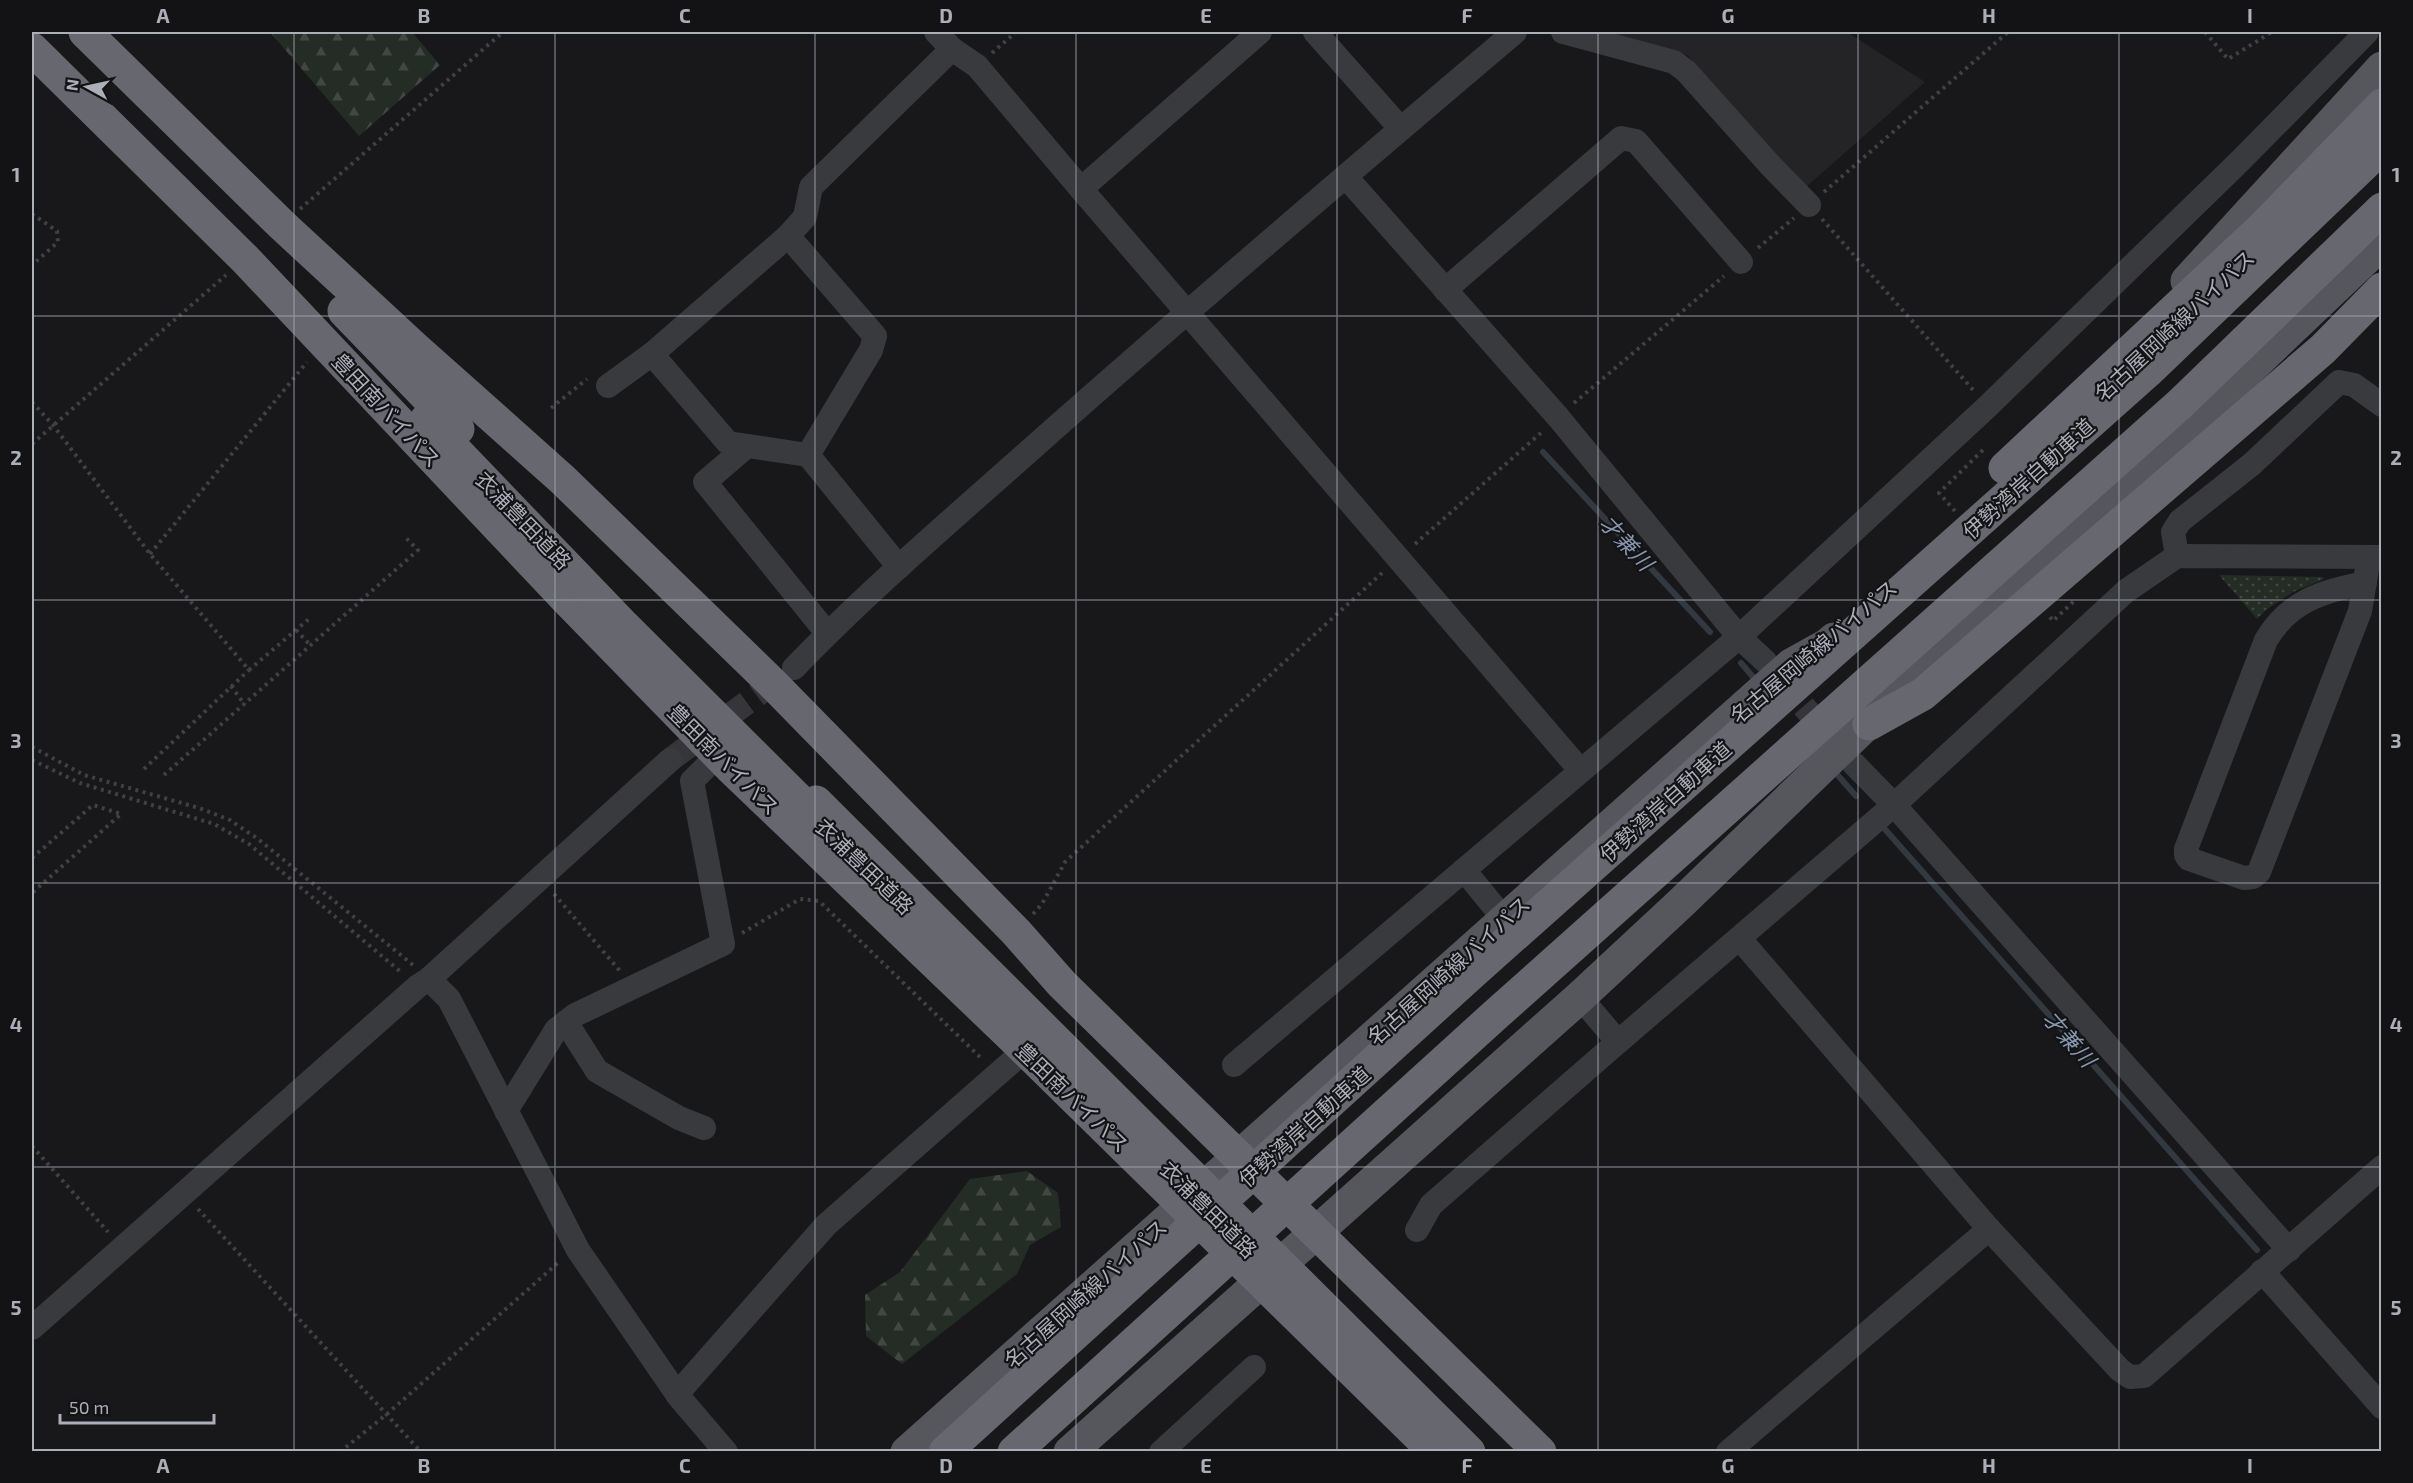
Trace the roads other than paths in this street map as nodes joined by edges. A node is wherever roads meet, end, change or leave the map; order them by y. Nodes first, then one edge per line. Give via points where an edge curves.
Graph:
1 (85, 32) edge
2 (1260, 32) edge
3 (1314, 32) edge
4 (1515, 32) edge
5 (1563, 32) edge
6 (2367, 32) edge
7 (944, 40) edge
8 (32, 49) edge
9 (2382, 68) edge
10 (2382, 105) edge
11 (2382, 120) edge
12 (1401, 129) junction
13 (118, 135) junction
14 (2382, 147) edge
15 (208, 153) junction
16 (1346, 177) junction
17 (1081, 189) junction
18 (1809, 205) road end
19 (2382, 209) edge
20 (788, 236) junction
21 (2382, 243) edge
22 (1742, 262) dead end
23 (2382, 266) edge
24 (2382, 289) edge
25 (1445, 290) junction
26 (1186, 312) junction
27 (652, 354) junction
28 (608, 386) dead end
29 (2382, 405) edge
30 (747, 446) junction
31 (808, 455) junction
32 (2024, 459) junction
33 (529, 514) junction
34 (2080, 544) junction
35 (2177, 556) junction
36 (2375, 557) edge
37 (898, 567) junction
38 (2365, 583) junction
39 (827, 633) junction
40 (1739, 637) junction
41 (1778, 663) junction
42 (794, 668) tunnel mouth
43 (1869, 724) joint
44 (718, 755) junction
45 (670, 760) tunnel mouth
46 (1854, 764) dead end
47 (1581, 771) junction
48 (1894, 805) junction
49 (1464, 870) junction
50 (1505, 920) junction
51 (1740, 939) junction
52 (424, 982) junction
53 (1580, 997) junction
54 (566, 1022) junction
55 (1618, 1042) junction
56 (1024, 1050) junction
57 (1234, 1065) dead end
58 (506, 1111) junction
59 (704, 1128) dead end
60 (1238, 1157) junction
61 (2382, 1167) edge
62 (1183, 1205) junction
63 (1989, 1229) junction
64 (1417, 1230) dead end
65 (1315, 1232) junction
66 (2289, 1250) junction
67 (2262, 1271) junction
68 (1261, 1281) junction
69 (32, 1328) edge
70 (1254, 1367) dead end
71 (677, 1394) junction
72 (2382, 1407) edge
73 (726, 1452) edge
74 (906, 1452) edge
75 (945, 1452) edge
76 (1014, 1452) edge
77 (1070, 1452) edge
78 (1161, 1452) edge
79 (1436, 1452) edge
80 (1453, 1452) edge
81 (1469, 1452) edge
82 (1540, 1452) edge
83 (1728, 1452) edge

1 - 15 highway
2 - 17 street
3 - 12 street
4 - 12 street
5 - 18 street via 1674,62
6 - 40 street via 1987,407
7 - 17 street via 977,66
7 - 20 street via 811,187 805,217
8 - 13 highway, 豊田南バイパス
9 - 32 main road
10 - 32 highway via 2262,228
11 - 32 main road, 名古屋岡崎線バイパス via 2338,171
12 - 16 street
13 - 33 highway, 衣浦豊田道路 via 219,211
13 - 44 highway, 豊田南バイパス via 245,259
14 - 75 highway, 伊勢湾岸自動車道 via 2147,372 1462,982
15 - 33 highway, 衣浦豊田道路 via 269,231
15 - 60 highway via 415,348 563,480 731,643 1016,932 1062,984
16 - 25 street
16 - 26 street
17 - 26 street
19 - 76 highway via 2180,404 1493,1017
20 - 27 street
20 - 31 street via 875,336 871,350
21 - 34 main road
22 - 25 street via 1636,141 1621,138
23 - 34 main road via 2242,406
24 - 34 highway via 2323,349
25 - 40 street via 1558,417
26 - 37 street
26 - 47 street
27 - 28 street
27 - 30 street via 728,443
29 - 35 street via 2354,385 2339,382 2252,464 2180,521 2172,532
30 - 31 street
30 - 39 street via 705,482
31 - 37 street
32 - 41 highway via 1844,619
33 - 80 highway, 衣浦豊田道路 via 622,624
33 - 81 highway, 衣浦豊田道路
34 - 43 highway via 1923,694
35 - 36 street
35 - 48 street via 2126,591
36 - 38 street
37 - 39 street
38 - 38 street via 2360,611 2259,872 2244,878 2189,859 2186,849 2273,629 2281,618 2307,600
39 - 42 street
40 - 41 street
40 - 47 street
41 - 50 main road, 名古屋岡崎線バイパス
43 - 53 main road
44 - 54 street via 692,781 723,944
44 - 56 highway, 豊田南バイパス
45 - 52 street
46 - 48 street
47 - 49 street
48 - 51 street
48 - 66 street
49 - 50 street
49 - 57 street
50 - 60 main road, 名古屋岡崎線バイパス
51 - 55 street
51 - 63 street
52 - 58 street via 449,999
52 - 69 street
53 - 55 street
53 - 65 main road
54 - 58 street via 556,1030
54 - 59 street via 597,1071
55 - 64 street via 1431,1205
56 - 62 highway, 豊田南バイパス
56 - 71 street via 826,1225
58 - 71 street via 578,1250
60 - 62 main road, 名古屋岡崎線バイパス
60 - 65 highway
61 - 66 street
62 - 68 highway, 豊田南バイパス
62 - 74 main road, 名古屋岡崎線バイパス
63 - 67 street via 2130,1377 2144,1376
63 - 83 street
65 - 68 main road
65 - 82 highway
66 - 67 street
67 - 72 street
68 - 77 main road
68 - 79 highway, 豊田南バイパス
70 - 78 street
71 - 73 street

